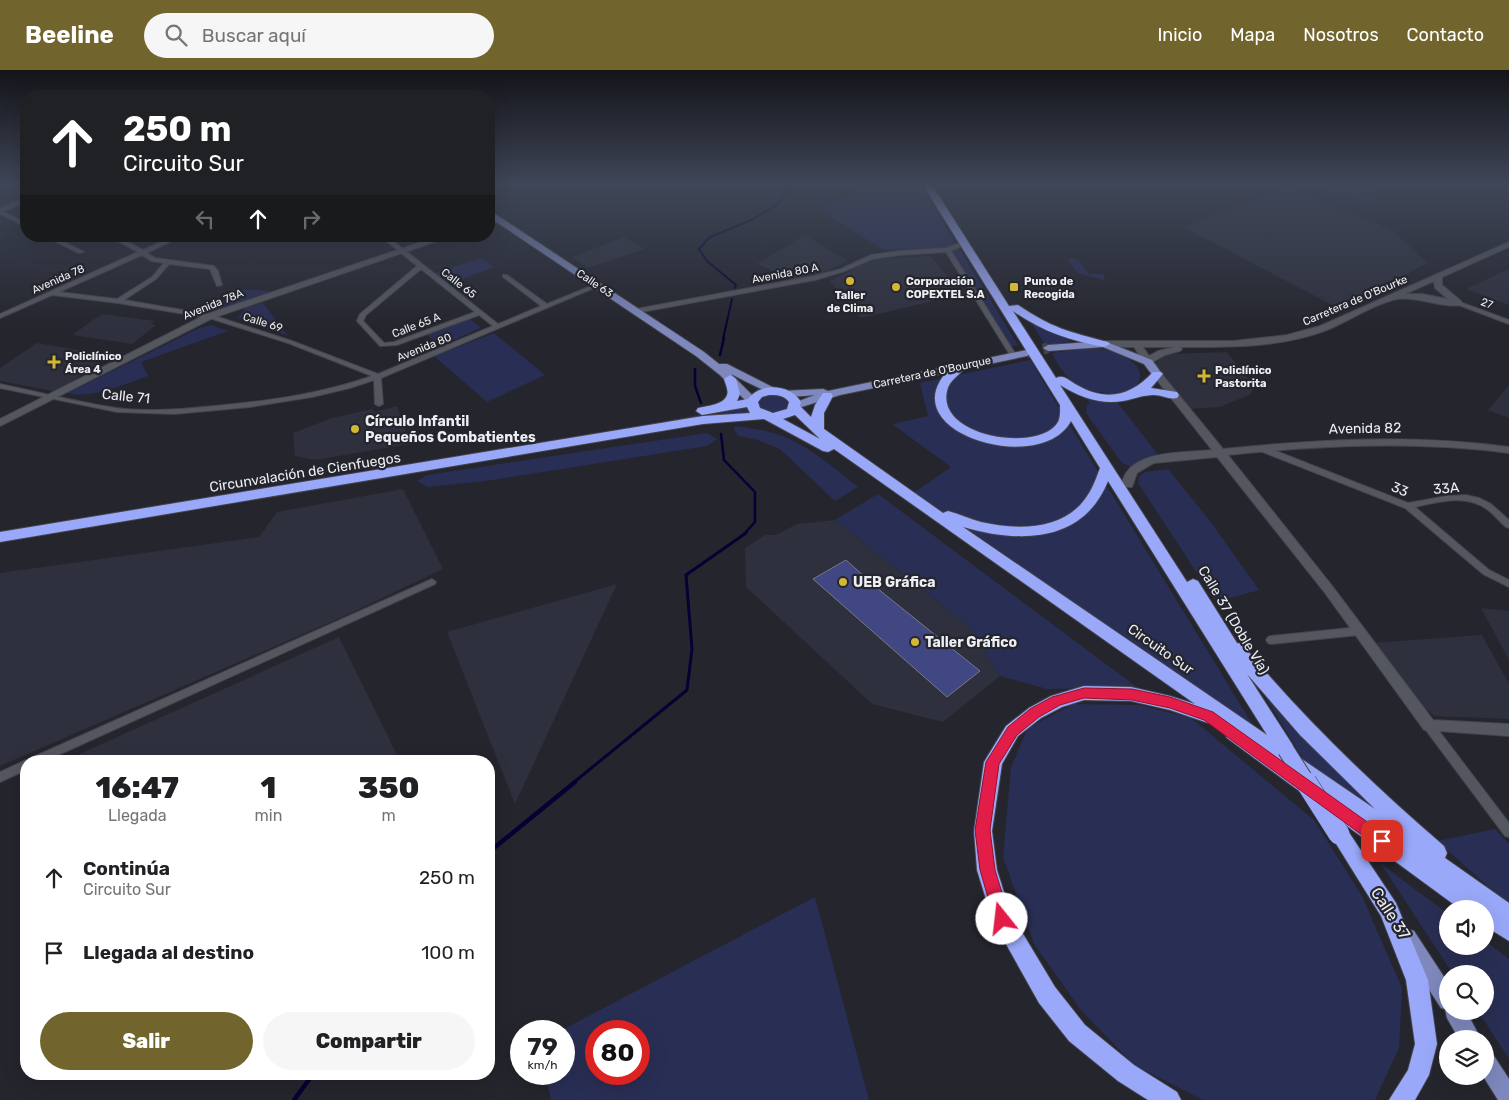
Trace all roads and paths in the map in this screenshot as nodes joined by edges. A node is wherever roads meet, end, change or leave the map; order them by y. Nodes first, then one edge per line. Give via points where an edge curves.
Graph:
1 (514, 233) edge
2 (958, 233) edge
3 (966, 233) edge
4 (60, 242) edge
5 (124, 242) edge
6 (166, 242) edge
7 (390, 242) edge
8 (431, 242) edge
9 (964, 243) junction
10 (1509, 244) edge
11 (948, 250) junction
12 (81, 252) dead end
13 (403, 252) junction
14 (143, 253) junction
15 (167, 263) junction
16 (420, 266) junction
17 (505, 276) dead end
18 (1438, 276) junction
19 (219, 285) dead end
20 (598, 285) junction
21 (1416, 286) junction
22 (1442, 290) junction
23 (51, 293) junction
24 (1422, 296) junction
25 (1388, 298) junction
26 (118, 301) junction
27 (1458, 303) junction
28 (546, 306) junction
29 (1014, 307) junction
30 (636, 311) junction
31 (480, 312) junction
32 (0, 316) edge
33 (210, 316) junction
34 (1509, 322) edge
35 (498, 327) junction
36 (1104, 344) junction
37 (1137, 344) junction
38 (1202, 344) junction
39 (1048, 348) tunnel mouth
40 (1026, 353) tunnel mouth
41 (700, 354) junction
42 (1013, 355) junction
43 (1148, 362) junction
44 (960, 367) junction
45 (1157, 374) junction
46 (377, 376) junction
47 (730, 379) junction
48 (1061, 380) junction
49 (0, 386) edge
50 (780, 392) junction
51 (1138, 392) junction
52 (832, 394) junction
53 (1172, 395) junction
54 (51, 397) junction
55 (752, 402) junction
56 (378, 404) dead end
57 (250, 405) joint
58 (1066, 405) junction
59 (795, 407) junction
60 (717, 408) junction
61 (766, 416) junction
62 (734, 417) junction
63 (0, 423) edge
64 (813, 434) junction
65 (1263, 449) junction
66 (1509, 450) edge
67 (1221, 453) junction
68 (1106, 468) junction
69 (1128, 484) junction
70 (917, 502) junction
71 (1408, 506) junction
72 (1509, 525) edge
73 (0, 528) edge
74 (0, 537) edge
75 (432, 582) dead end
76 (1509, 584) edge
77 (1221, 630) junction
78 (1358, 631) junction
79 (1271, 640) dead end
80 (1208, 716) junction
81 (1429, 726) junction
82 (1509, 730) edge
83 (1286, 750) junction
84 (48, 755) edge
85 (20, 768) edge
86 (0, 777) edge
87 (1509, 832) edge
88 (1464, 900) edge
89 (1390, 910) junction
90 (1499, 913) edge
91 (1509, 932) edge
92 (1439, 987) edge
93 (1494, 1074) edge
94 (1509, 1098) edge
95 (1169, 1100) edge
96 (1401, 1100) edge

1 - 20 main road, Calle 63
2 - 9 highway
3 - 29 highway, Calle 37 (Doble Vía)
4 - 12 street
5 - 14 street
6 - 14 street, Avenida 78
7 - 13 street, Calle 65
8 - 13 street, Avenida 78A
9 - 11 street, Avenida 80 A
9 - 58 highway
10 - 18 street, Carretera de O'Bourke
11 - 30 street, Avenida 80 A via 871,257 815,278
11 - 42 street
13 - 16 street, Calle 65
13 - 33 street, Avenida 78A
14 - 15 street via 153,260
14 - 23 street, Avenida 78
15 - 19 street via 212,267
15 - 26 street via 154,278
16 - 31 street, Calle 65
16 - 31 street, Calle 65 A via 360,320 382,345 395,344
17 - 28 street
18 - 21 street, Carretera de O'Bourke
18 - 22 street via 1438,286
20 - 28 street, Avenida 80
20 - 30 main road, Calle 63
21 - 22 street
21 - 24 street
21 - 25 street, Carretera de O'Bourke
22 - 27 street
23 - 26 street, Calle 69
23 - 32 street, Avenida 78
24 - 25 street
24 - 27 street
25 - 38 street, Carretera de O'Bourke via 1323,328 1288,338 1258,343
26 - 33 street, Calle 69
27 - 34 street, 27
28 - 35 street, Avenida 80
29 - 36 highway via 1051,331
29 - 48 highway, Calle 37 (Doble Vía)
30 - 41 main road, Calle 63
31 - 35 street, Calle 65
33 - 46 street, Calle 69 via 290,342
33 - 54 street, Avenida 78A
35 - 46 street, Avenida 80
36 - 37 street
36 - 39 main road
36 - 43 main road
37 - 38 street
37 - 43 street
38 - 43 street via 1165,351
40 - 42 main road, Carretera de O'Bourque
41 - 47 main road, Calle 63
41 - 50 main road, Calle 63
42 - 44 main road, Carretera de O'Bourque
43 - 45 main road
44 - 52 main road, Carretera de O'Bourque
44 - 58 highway via 942,385 939,394 942,408 959,426 987,440 1034,441 1054,434 1067,420
45 - 51 highway
45 - 53 street
46 - 56 street
46 - 57 street, Avenida 80 via 329,391
47 - 55 main road, Calle 63
47 - 60 highway via 734,394 732,400
48 - 51 highway via 1075,390 1098,398
48 - 69 highway, Calle 37 (Doble Vía)
49 - 54 street, Calle 71
50 - 52 main road, Carretera de O'Bourque
50 - 55 highway, Circunvalación de Cienfuegos via 763,392
50 - 59 highway via 793,398
51 - 53 highway via 1156,391
52 - 59 main road, Carretera de O'Bourque
52 - 64 highway via 818,409
53 - 67 street
54 - 57 street, Calle 71 via 117,410 182,411
54 - 63 street, Avenida 78A
55 - 60 highway, Circunvalación de Cienfuegos
55 - 61 highway via 754,410
58 - 68 highway, Calle 37 (Doble Vía)
59 - 61 highway, Circunvalación de Cienfuegos via 782,416
59 - 64 highway, Circuito Sur
60 - 73 highway, Circunvalación de Cienfuegos
61 - 62 highway, Circunvalación de Cienfuegos
61 - 64 highway, Circuito Sur
62 - 64 highway
62 - 74 highway, Circunvalación de Cienfuegos
64 - 70 highway, Circuito Sur
64 - 80 highway, Circuito Sur
65 - 66 street, Avenida 82 via 1378,442 1472,445
65 - 67 street, Avenida 82
65 - 71 street, 33
67 - 69 street, Avenida 82 via 1139,464 1131,471
67 - 78 street
68 - 70 highway via 1101,485 1082,511 1066,522 1048,528 1006,531 965,523
68 - 83 highway, Calle 37 (Doble Vía)
69 - 77 highway, Calle 37 (Doble Vía)
70 - 90 highway, Circuito Sur via 1411,845
71 - 72 street, 33A via 1448,498 1472,499 1486,504
71 - 76 street, 33 via 1486,572
75 - 84 street
77 - 83 highway, Calle 37 (Doble Vía)
77 - 90 highway via 1260,680 1336,760
78 - 79 street
78 - 81 street
80 - 88 highway, Circuito Sur
80 - 95 highway via 1132,694 1084,693 1057,701 1012,731 993,762 983,830 987,870 1002,919 1047,995 1077,1033 1126,1073
81 - 82 street
81 - 87 street
83 - 89 highway, Calle 37, bridge
85 - 86 street
89 - 92 main road, Calle 37
89 - 96 highway via 1418,980 1426,1044 1418,1075
90 - 91 highway, Circuito Sur
93 - 94 main road

